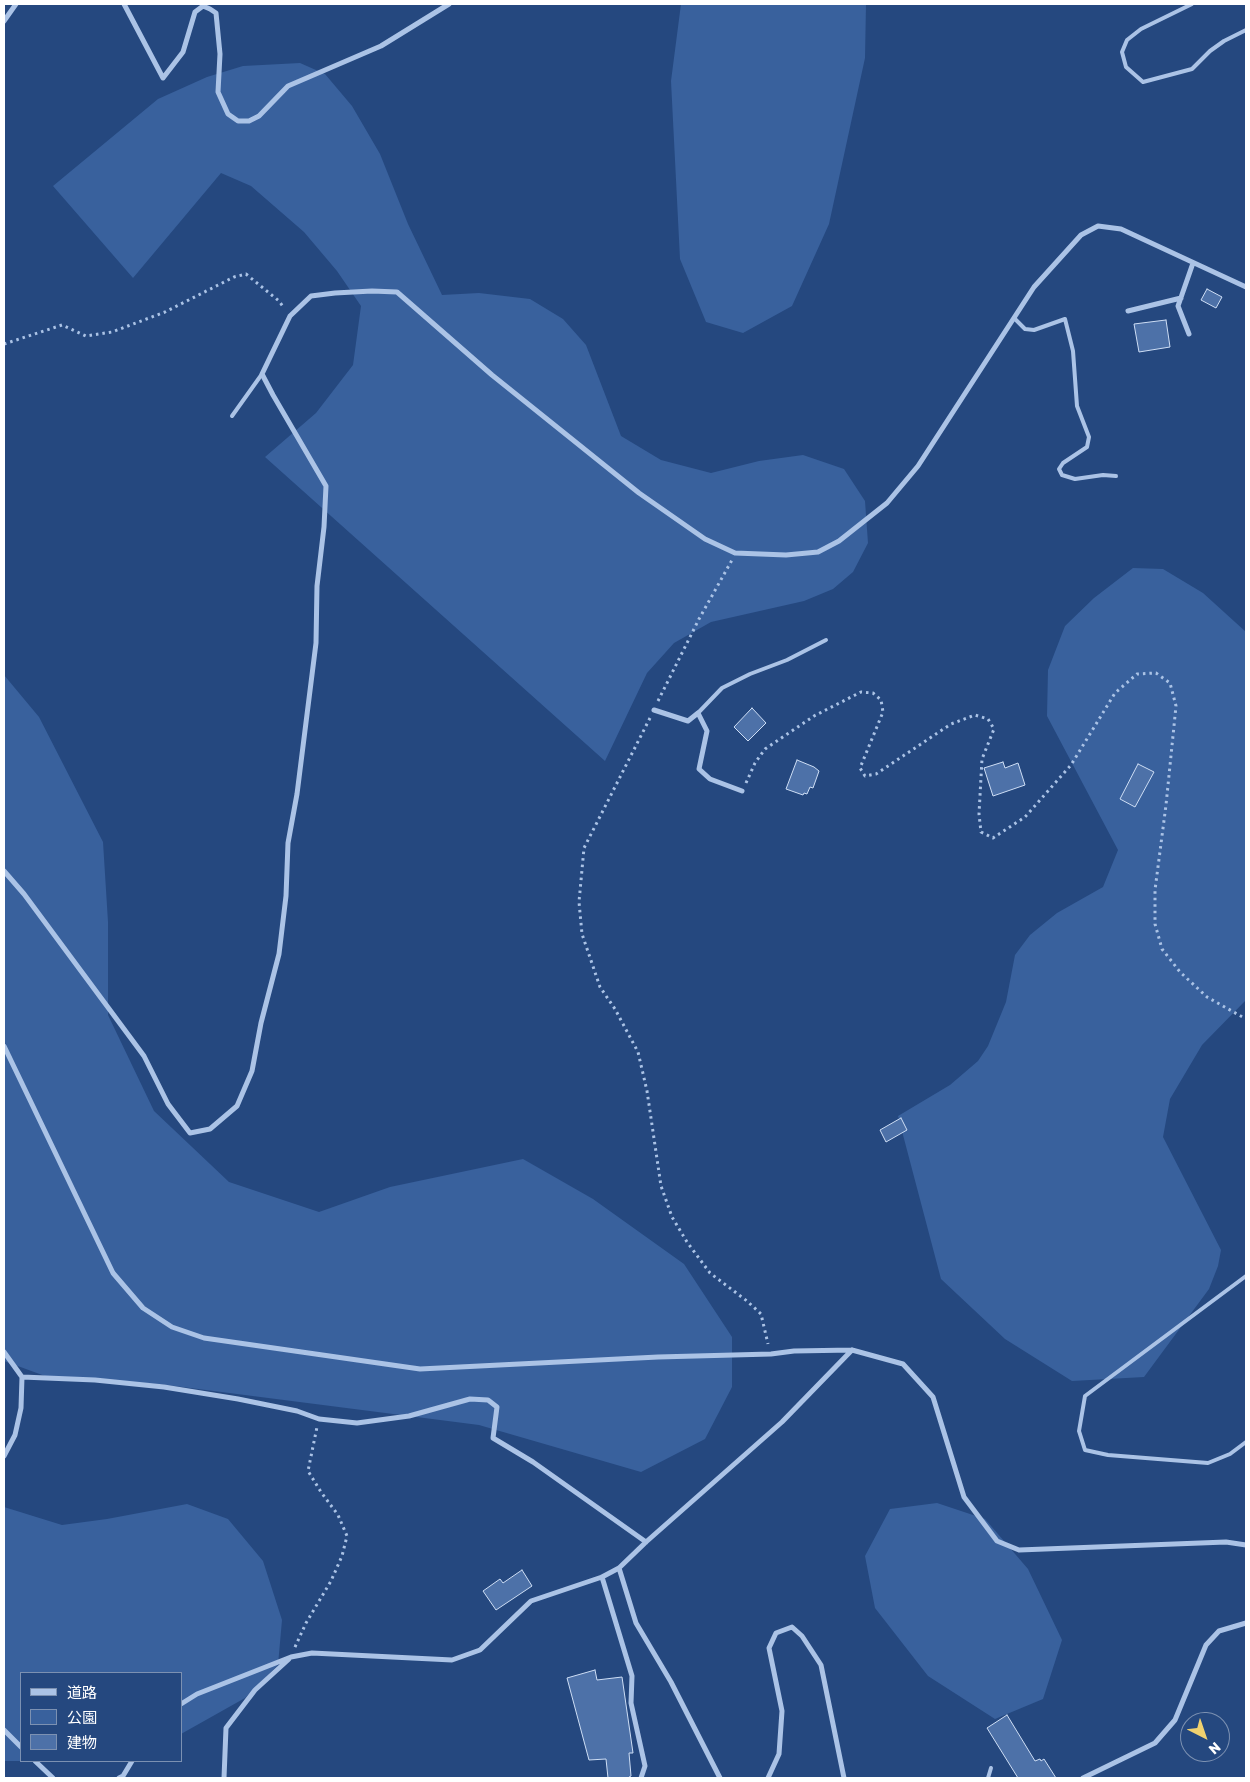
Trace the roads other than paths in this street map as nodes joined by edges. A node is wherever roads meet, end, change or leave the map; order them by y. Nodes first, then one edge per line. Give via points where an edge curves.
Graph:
1 (16, 4) edge
2 (124, 4) edge
3 (449, 4) edge
4 (1192, 4) edge
5 (4, 22) edge
6 (1246, 30) edge
7 (1193, 263) junction
8 (1246, 287) edge
9 (1181, 298) junction
10 (1128, 311) dead end
11 (1014, 318) junction
12 (1189, 334) dead end
13 (262, 374) junction
14 (232, 416) dead end
15 (1116, 476) dead end
16 (826, 640) dead end
17 (654, 710) road end
18 (698, 712) junction
19 (742, 791) road end
20 (4, 871) edge
21 (4, 1046) edge
22 (1246, 1276) edge
23 (852, 1350) junction
24 (4, 1352) edge
25 (22, 1377) junction
26 (1246, 1442) edge
27 (4, 1456) edge
28 (646, 1542) junction
29 (1246, 1545) edge
30 (619, 1568) junction
31 (602, 1577) junction
32 (1246, 1623) edge
33 (291, 1657) junction
34 (182, 1703) edge
35 (4, 1730) edge
36 (20, 1746) edge
37 (36, 1762) edge
38 (131, 1762) edge
39 (991, 1768) dead end
40 (53, 1778) edge
41 (119, 1778) edge
42 (224, 1778) edge
43 (641, 1778) edge
44 (720, 1778) edge
45 (768, 1778) edge
46 (844, 1778) edge
47 (988, 1778) edge
48 (1083, 1778) edge

1 - 5 street
2 - 3 street via 163,78 183,52 195,12 203,6 216,14 220,54 218,92 228,114 238,121 249,122 288,86 381,46
4 - 6 lane via 1126,40 1122,52 1126,67 1144,82 1192,70 1217,46
7 - 8 street
7 - 9 street
7 - 11 street via 1121,229 1098,226 1081,235 1034,287
9 - 10 street
9 - 12 street via 1178,306
11 - 13 street via 918,466 887,503 839,541 818,552 786,555 736,553 705,539 639,493 492,375 397,292 311,296 290,316
11 - 15 lane via 1025,329 1034,330 1065,319 1073,351 1077,406 1088,437 1087,447 1063,463 1059,469 1062,475 1075,479
13 - 14 lane
13 - 20 street via 326,486 317,586 316,643 288,843 279,954 252,1071 237,1106 210,1129 190,1133 168,1104 144,1056
16 - 18 lane via 722,688
17 - 18 street via 688,721
18 - 19 street via 707,731 699,769 710,779
21 - 23 street via 113,1273 144,1308 172,1327 204,1338 420,1369
22 - 26 lane via 1085,1396 1079,1431 1085,1450 1108,1455 1208,1463 1230,1454
23 - 28 street via 782,1422
23 - 29 street via 903,1364 933,1397 964,1497 998,1541 1019,1550 1226,1542
24 - 25 street
25 - 27 street via 21,1408 15,1435
25 - 28 street via 164,1387 297,1411 319,1419 357,1423 409,1416 470,1399 488,1400 497,1407 493,1438 533,1462
28 - 30 street
30 - 31 street
30 - 44 street via 636,1622
31 - 33 street via 531,1600 480,1650 452,1660 312,1653
31 - 43 street via 632,1676 631,1704 645,1766
32 - 48 street via 1220,1631 1206,1645 1175,1720 1155,1743
33 - 34 street via 197,1694
33 - 42 street via 255,1690 226,1728
35 - 36 street
37 - 40 street
38 - 41 street via 124,1776
39 - 47 lane
45 - 46 street via 779,1754 782,1711 769,1648 776,1633 792,1627 821,1665

